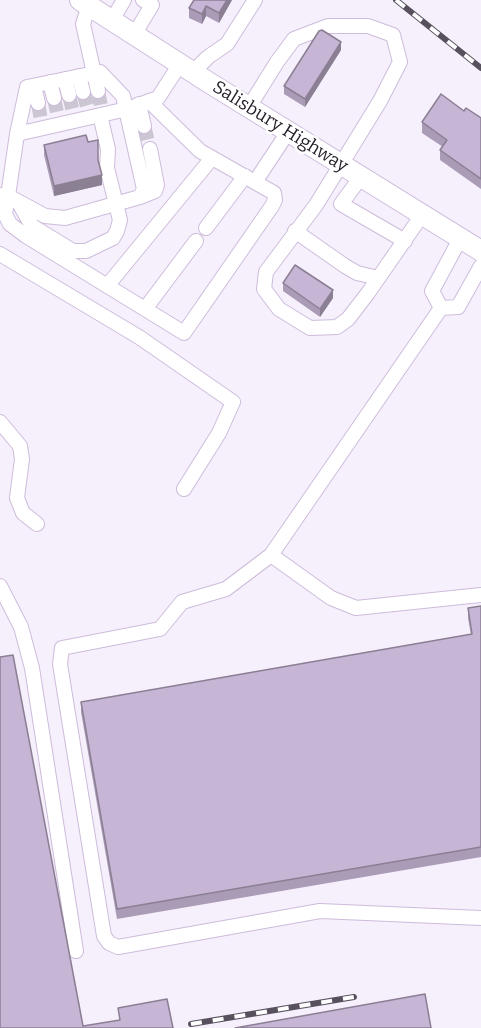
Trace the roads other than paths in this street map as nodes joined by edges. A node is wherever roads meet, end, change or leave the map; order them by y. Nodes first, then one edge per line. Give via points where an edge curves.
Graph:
1 (124, 0) edge
2 (143, 0) edge
3 (255, 0) edge
4 (84, 3) edge
5 (112, 20) junction
6 (134, 35) junction
7 (187, 68) junction
8 (93, 73) junction
9 (72, 77) junction
10 (50, 82) junction
11 (34, 86) junction
12 (98, 91) tunnel mouth
13 (83, 92) tunnel mouth
14 (69, 95) tunnel mouth
15 (54, 98) tunnel mouth
16 (38, 103) tunnel mouth
17 (138, 105) junction
18 (249, 107) junction
19 (96, 112) junction
20 (144, 126) tunnel mouth
21 (288, 132) junction
22 (17, 134) junction
23 (150, 149) tunnel mouth
24 (212, 158) junction
25 (341, 164) junction
26 (361, 177) junction
27 (250, 179) junction
28 (323, 193) junction
29 (9, 197) edge
30 (140, 197) junction
31 (116, 204) junction
32 (341, 204) junction
33 (422, 215) junction
34 (206, 228) dead end
35 (295, 231) junction
36 (460, 239) junction
37 (196, 241) dead end
38 (405, 241) junction
39 (481, 252) edge
40 (0, 254) edge
41 (481, 266) edge
42 (378, 279) junction
43 (107, 286) junction
44 (441, 308) junction
45 (145, 309) junction
46 (0, 422) edge
47 (184, 489) dead end
48 (37, 524) dead end
49 (271, 555) junction
50 (0, 587) edge
51 (481, 595) edge
52 (481, 918) edge
53 (76, 951) dead end

1 - 5 lane
2 - 6 lane via 152,5
3 - 7 lane via 227,44
4 - 5 highway, Salisbury Highway
4 - 8 lane via 83,24
5 - 6 highway, Salisbury Highway
6 - 7 highway, Salisbury Highway
7 - 17 lane via 158,98
7 - 18 highway, Salisbury Highway
8 - 9 lane
8 - 12 lane
8 - 17 lane via 100,72 123,96
9 - 10 lane
9 - 13 lane
9 - 14 lane
10 - 11 lane
10 - 15 lane
11 - 16 lane
11 - 22 lane via 27,87
17 - 19 lane
17 - 20 lane
17 - 24 lane
17 - 30 lane via 144,189
18 - 21 highway, Salisbury Highway
18 - 25 lane via 294,39 328,26 368,26 393,35 400,62
19 - 22 lane
19 - 31 lane via 108,149 107,168
21 - 25 highway, Salisbury Highway
21 - 27 lane
22 - 29 lane
23 - 30 lane via 157,185 150,195
24 - 27 lane
24 - 43 lane
25 - 26 highway, Salisbury Highway
25 - 28 lane
26 - 32 lane
26 - 33 highway, Salisbury Highway
27 - 34 lane
27 - 45 lane via 274,193 275,200 184,333
28 - 32 lane
28 - 35 lane
29 - 31 lane via 45,216 65,218
29 - 31 lane via 32,226 79,252 113,238 120,220
29 - 43 lane via 5,214 10,224
30 - 31 lane
32 - 38 lane
33 - 36 highway, Salisbury Highway
33 - 38 lane
35 - 42 lane via 357,273
35 - 42 lane via 266,272 264,289 279,309 310,328 337,327 348,319
36 - 39 highway, Salisbury Highway
36 - 44 lane via 432,291
37 - 45 lane
38 - 42 lane
40 - 47 lane via 139,338 233,402 219,433
41 - 44 lane via 458,307
43 - 45 lane
44 - 49 lane
46 - 48 lane via 20,446 17,498 23,513
49 - 51 lane via 332,598 356,608
49 - 52 lane via 226,589 182,602 160,629 62,648 60,664 104,936 118,946 320,910
50 - 53 lane via 21,627 32,668

